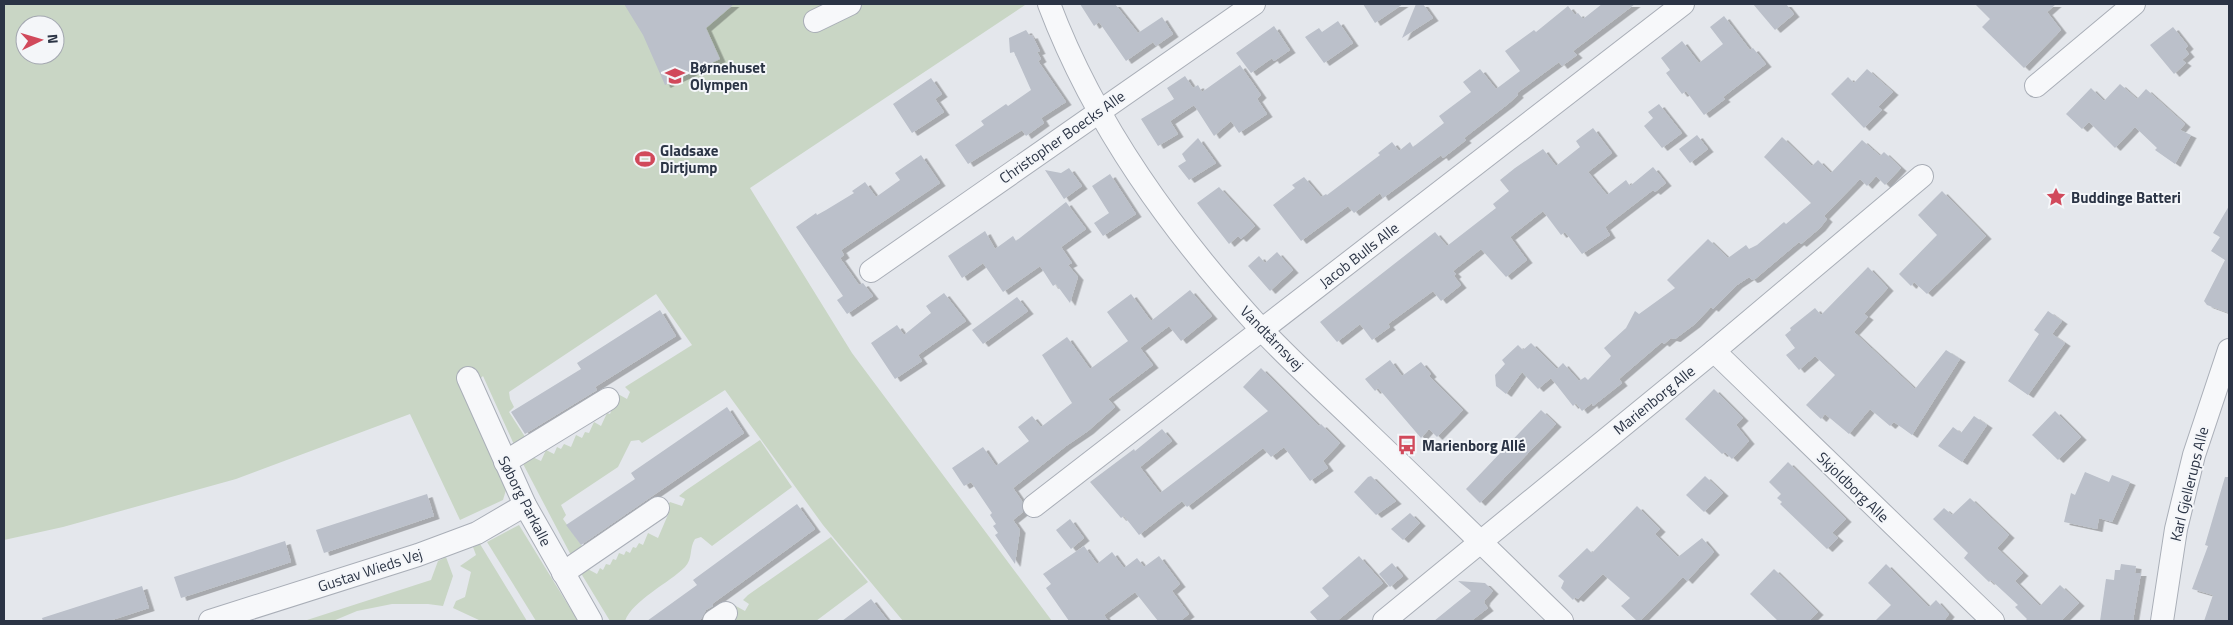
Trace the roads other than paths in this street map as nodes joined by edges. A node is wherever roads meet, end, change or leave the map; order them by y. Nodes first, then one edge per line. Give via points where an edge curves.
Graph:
1 (850, 4) edge
2 (1049, 4) edge
3 (1254, 4) edge
4 (1684, 4) edge
5 (2134, 4) edge
6 (815, 21) dead end
7 (2036, 86) dead end
8 (1099, 111) junction
9 (1922, 176) dead end
10 (871, 271) dead end
11 (1262, 330) junction
12 (2229, 350) edge
13 (1714, 351) junction
14 (468, 378) dead end
15 (608, 399) dead end
16 (505, 462) junction
17 (525, 505) junction
18 (1034, 506) dead end
19 (658, 508) dead end
20 (1482, 543) junction
21 (563, 573) junction
22 (210, 621) edge
23 (591, 621) edge
24 (1384, 621) edge
25 (1562, 621) edge
26 (1993, 621) edge
27 (2162, 621) edge

1 - 6 street
2 - 8 street, Vandtårnsvej via 1067,49
3 - 8 street, Christopher Boecks Alle
4 - 11 street, Jacob Bulls Alle
5 - 7 street
8 - 10 street, Christopher Boecks Alle
8 - 11 street, Vandtårnsvej via 1154,201
9 - 13 street, Marienborg Alle
11 - 18 street, Jacob Bulls Alle
11 - 20 street, Vandtårnsvej
12 - 27 street, Karl Gjellerups Alle via 2194,455 2176,529
13 - 20 street, Marienborg Alle
13 - 26 street, Skjoldborg Alle
14 - 16 street, Søborg Parkalle
15 - 16 street
16 - 17 street, Søborg Parkalle
17 - 21 street, Søborg Parkalle
17 - 22 street, Gustav Wieds Vej via 467,537
19 - 21 street
20 - 24 street, Marienborg Alle
20 - 25 street, Vandtårnsvej
21 - 23 street, Søborg Parkalle

